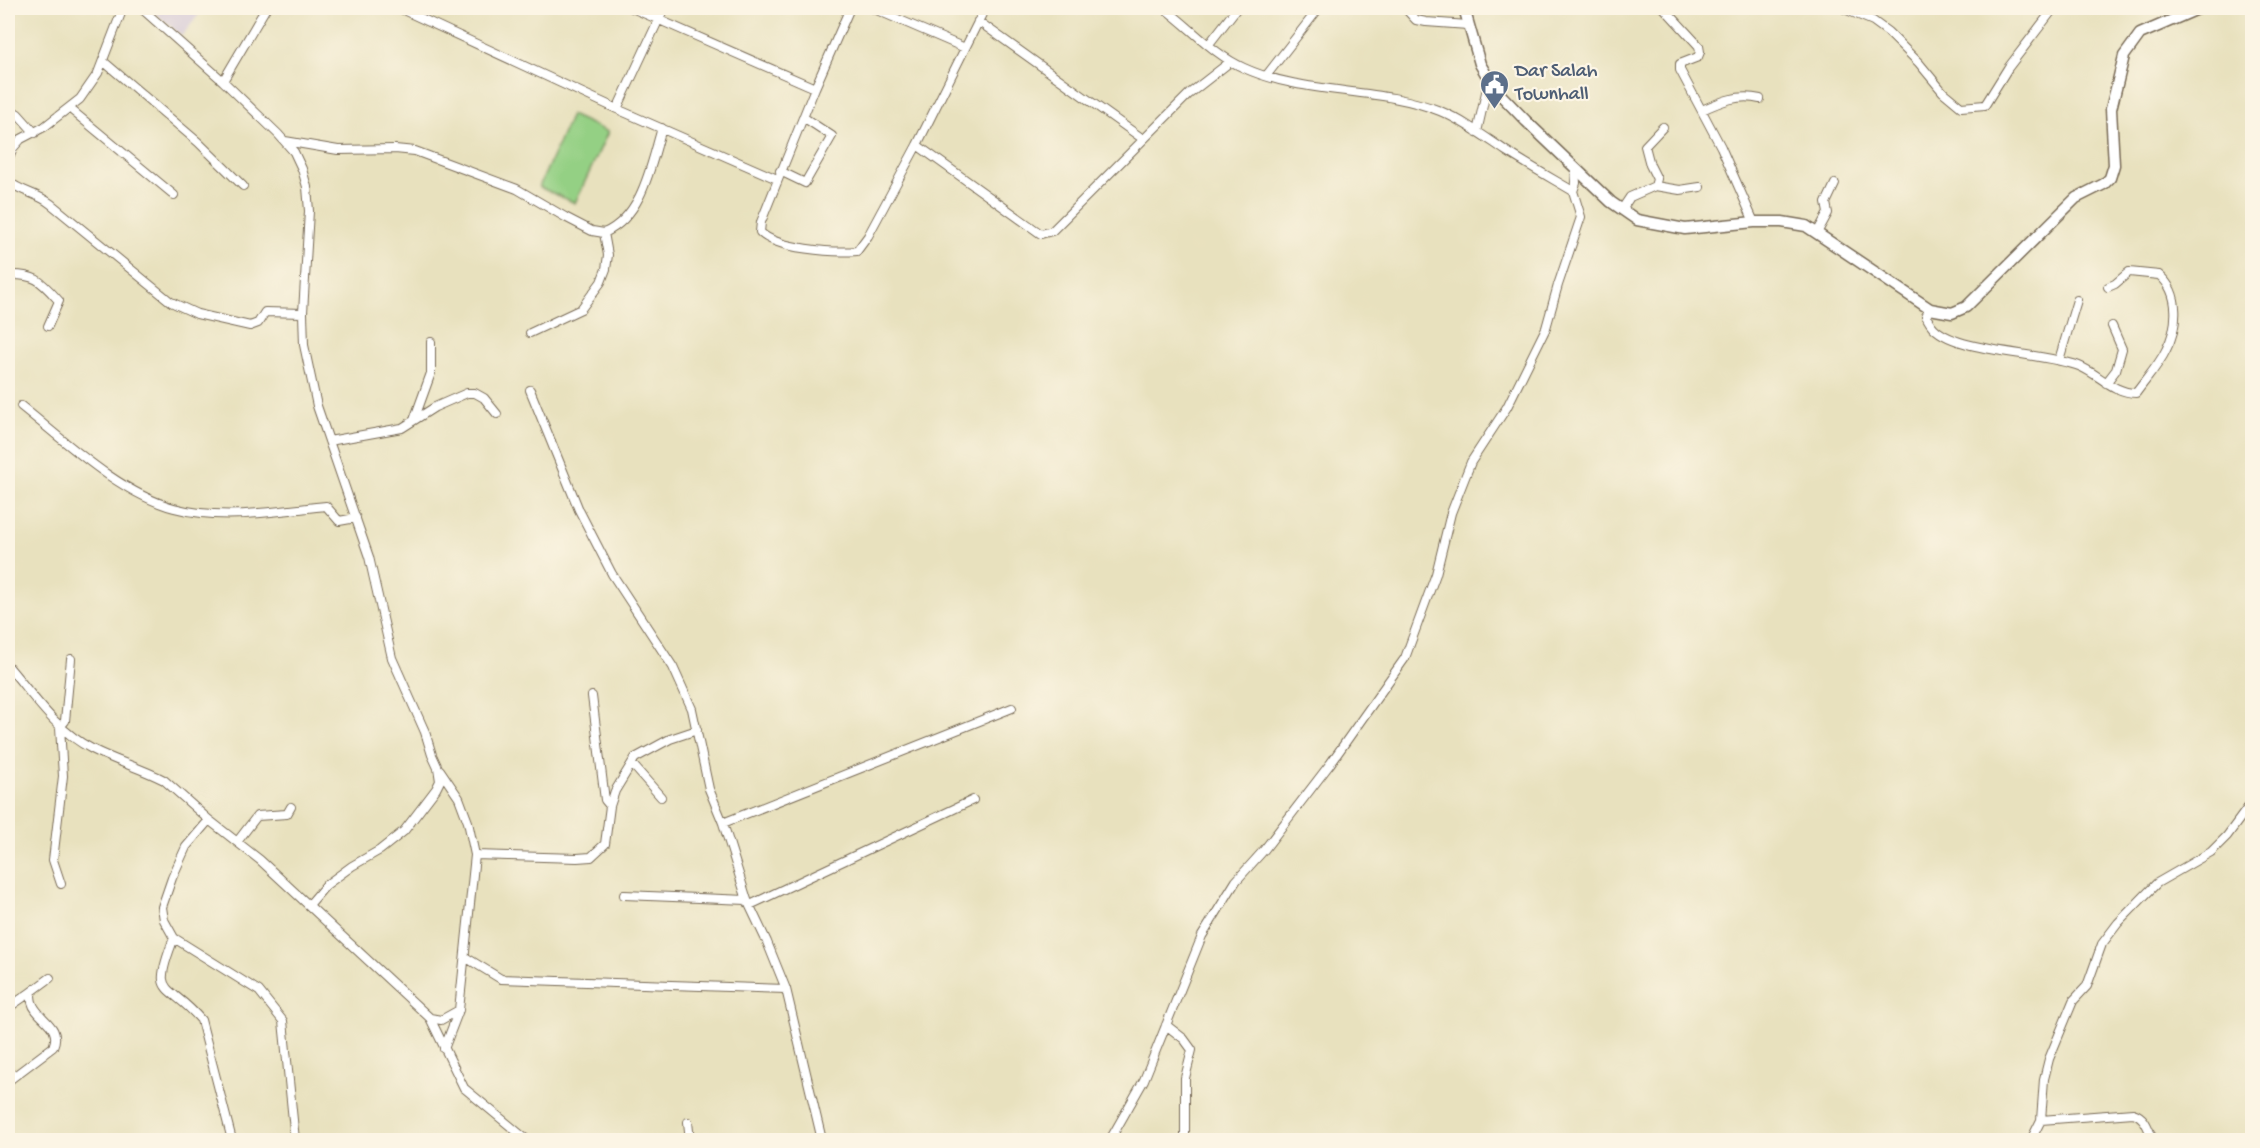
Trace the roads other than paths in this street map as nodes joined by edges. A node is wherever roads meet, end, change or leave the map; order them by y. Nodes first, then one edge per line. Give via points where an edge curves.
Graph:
1 (123, 8) edge
2 (141, 8) edge
3 (267, 8) edge
4 (399, 8) edge
5 (632, 8) edge
6 (664, 8) edge
7 (850, 8) edge
8 (873, 8) edge
9 (985, 8) edge
10 (1164, 8) edge
11 (1237, 8) edge
12 (1319, 8) edge
13 (1405, 8) edge
14 (1464, 8) edge
15 (1664, 8) edge
16 (1842, 8) edge
17 (2054, 8) edge
18 (2200, 8) edge
19 (659, 20) junction
20 (978, 21) junction
21 (1468, 25) junction
22 (1209, 44) junction
23 (964, 48) junction
24 (103, 60) junction
25 (1230, 62) junction
26 (1266, 76) junction
27 (1489, 79) junction
28 (223, 81) junction
29 (815, 88) junction
30 (1760, 99) dead end
31 (8, 108) edge
32 (69, 108) junction
33 (617, 109) junction
34 (1702, 110) junction
35 (802, 117) junction
36 (1663, 127) dead end
37 (662, 128) junction
38 (1477, 132) junction
39 (35, 133) junction
40 (1143, 139) junction
41 (284, 141) junction
42 (916, 146) junction
43 (8, 159) edge
44 (1575, 168) junction
45 (778, 176) junction
46 (8, 181) edge
47 (1835, 184) dead end
48 (243, 186) dead end
49 (1655, 186) junction
50 (1700, 187) dead end
51 (1573, 191) junction
52 (174, 195) dead end
53 (1622, 209) junction
54 (1754, 222) junction
55 (604, 233) junction
56 (1816, 233) junction
57 (8, 274) edge
58 (2108, 287) dead end
59 (2077, 300) dead end
60 (1930, 309) junction
61 (303, 313) junction
62 (48, 326) dead end
63 (2112, 326) dead end
64 (530, 333) dead end
65 (431, 342) dead end
66 (2060, 360) junction
67 (2106, 383) junction
68 (530, 390) dead end
69 (21, 406) dead end
70 (496, 414) dead end
71 (414, 420) junction
72 (329, 441) junction
73 (356, 518) junction
74 (71, 659) dead end
75 (8, 666) edge
76 (592, 696) dead end
77 (1012, 708) dead end
78 (60, 727) junction
79 (697, 730) junction
80 (632, 764) junction
81 (438, 768) junction
82 (661, 797) dead end
83 (973, 800) dead end
84 (610, 806) junction
85 (291, 807) dead end
86 (2251, 809) edge
87 (209, 820) junction
88 (723, 823) junction
89 (237, 842) junction
90 (475, 855) junction
91 (61, 884) dead end
92 (624, 895) dead end
93 (748, 903) junction
94 (309, 905) junction
95 (174, 938) junction
96 (465, 957) junction
97 (50, 978) dead end
98 (786, 989) junction
99 (31, 992) junction
100 (8, 1008) edge
101 (459, 1010) junction
102 (430, 1018) junction
103 (1166, 1025) junction
104 (444, 1049) junction
105 (8, 1082) edge
106 (2041, 1120) junction
107 (688, 1122) dead end
108 (232, 1140) edge
109 (296, 1140) edge
110 (527, 1140) edge
111 (690, 1140) edge
112 (822, 1140) edge
113 (1110, 1140) edge
114 (1185, 1140) edge
115 (2031, 1140) edge
116 (2153, 1140) edge

1 - 24 street
2 - 28 street
3 - 28 street
4 - 33 street
5 - 19 street
6 - 19 street
7 - 29 street
8 - 23 street
9 - 20 street
10 - 22 street
11 - 22 street
12 - 26 street
13 - 21 street via 1416,20
14 - 21 street
15 - 34 street via 1699,46 1698,57 1680,64 1680,70
16 - 17 street via 1888,32 1955,104 1974,107 1985,105
18 - 60 street via 2140,34 2124,56 2111,109 2114,165 2110,178 2076,198 1966,307 1952,313
19 - 29 street
19 - 33 street
20 - 23 street
20 - 40 street
21 - 27 street
22 - 25 street
23 - 42 street
24 - 32 street via 90,86
24 - 48 street
25 - 26 street
25 - 40 street via 1189,94
26 - 38 street via 1415,103
27 - 38 street
27 - 44 street
28 - 41 street
29 - 35 street
30 - 34 street via 1733,98
31 - 39 street
32 - 39 street
32 - 52 street
33 - 37 street
34 - 54 street
35 - 45 street
35 - 45 street via 832,136 805,183
36 - 49 street via 1645,146 1657,179
37 - 45 street
37 - 55 street via 639,198 620,224
38 - 51 street
39 - 43 street via 21,140
40 - 42 street via 1052,231 1041,234
41 - 55 street via 338,150 415,151 517,189 565,218
41 - 61 street via 294,152 307,187
42 - 45 street via 857,251 810,250 766,238 760,232 761,222
44 - 51 street
44 - 53 street
46 - 61 street via 39,195 171,302 197,314 250,326 258,323 265,312
47 - 56 street via 1826,203 1828,213
49 - 50 street via 1680,190
49 - 53 street via 1630,197
51 - 103 street via 1581,217 1546,328 1508,407 1471,462 1405,658 1330,764 1236,882 1202,936
53 - 54 street via 1637,220 1685,229
54 - 56 street via 1790,223
55 - 64 street via 608,255 601,282 581,309
56 - 60 street
57 - 62 street via 38,279 59,301
58 - 67 street via 2129,272 2159,275 2176,303 2167,350 2136,393 2120,391
59 - 66 street
60 - 66 street via 1926,316 1934,328 1960,342
61 - 72 street via 304,345
63 - 67 street via 2121,344 2121,357
65 - 71 street via 431,373
66 - 67 street via 2082,367
68 - 79 street via 579,510 612,574 684,687
69 - 73 street via 114,477 173,508 222,514 326,506 339,521
70 - 71 street via 475,393 456,398
71 - 72 street via 402,428
72 - 73 street
73 - 81 street via 374,576 390,651
74 - 78 street via 65,721
75 - 78 street
76 - 84 street via 605,800
77 - 88 street
78 - 87 street via 92,749 164,780
78 - 91 street via 63,776 53,860
79 - 80 street via 670,739 635,758
79 - 88 street via 709,789
80 - 82 street
80 - 84 street
81 - 90 street via 459,798
81 - 94 street via 440,781 436,789 404,831 326,885
83 - 93 street
84 - 90 street via 605,844 591,857
85 - 89 street via 287,813 257,816
86 - 106 street via 2211,852 2157,883 2102,944 2086,986 2073,1001 2049,1059
87 - 89 street
87 - 95 street via 186,847 162,907
88 - 93 street
89 - 94 street
90 - 96 street
92 - 93 street
93 - 98 street
94 - 102 street
95 - 108 street via 162,982 201,1020
95 - 109 street via 259,991 283,1021
96 - 98 street via 501,979
96 - 101 street
97 - 99 street
98 - 112 street
99 - 100 street
99 - 105 street via 34,1007 54,1030 56,1041
101 - 102 street via 441,1020
101 - 104 street
102 - 104 street
103 - 113 street via 1144,1080
103 - 114 street via 1192,1050 1185,1078
104 - 110 street via 464,1088
106 - 115 street
106 - 116 street via 2133,1113 2146,1122
107 - 111 street

